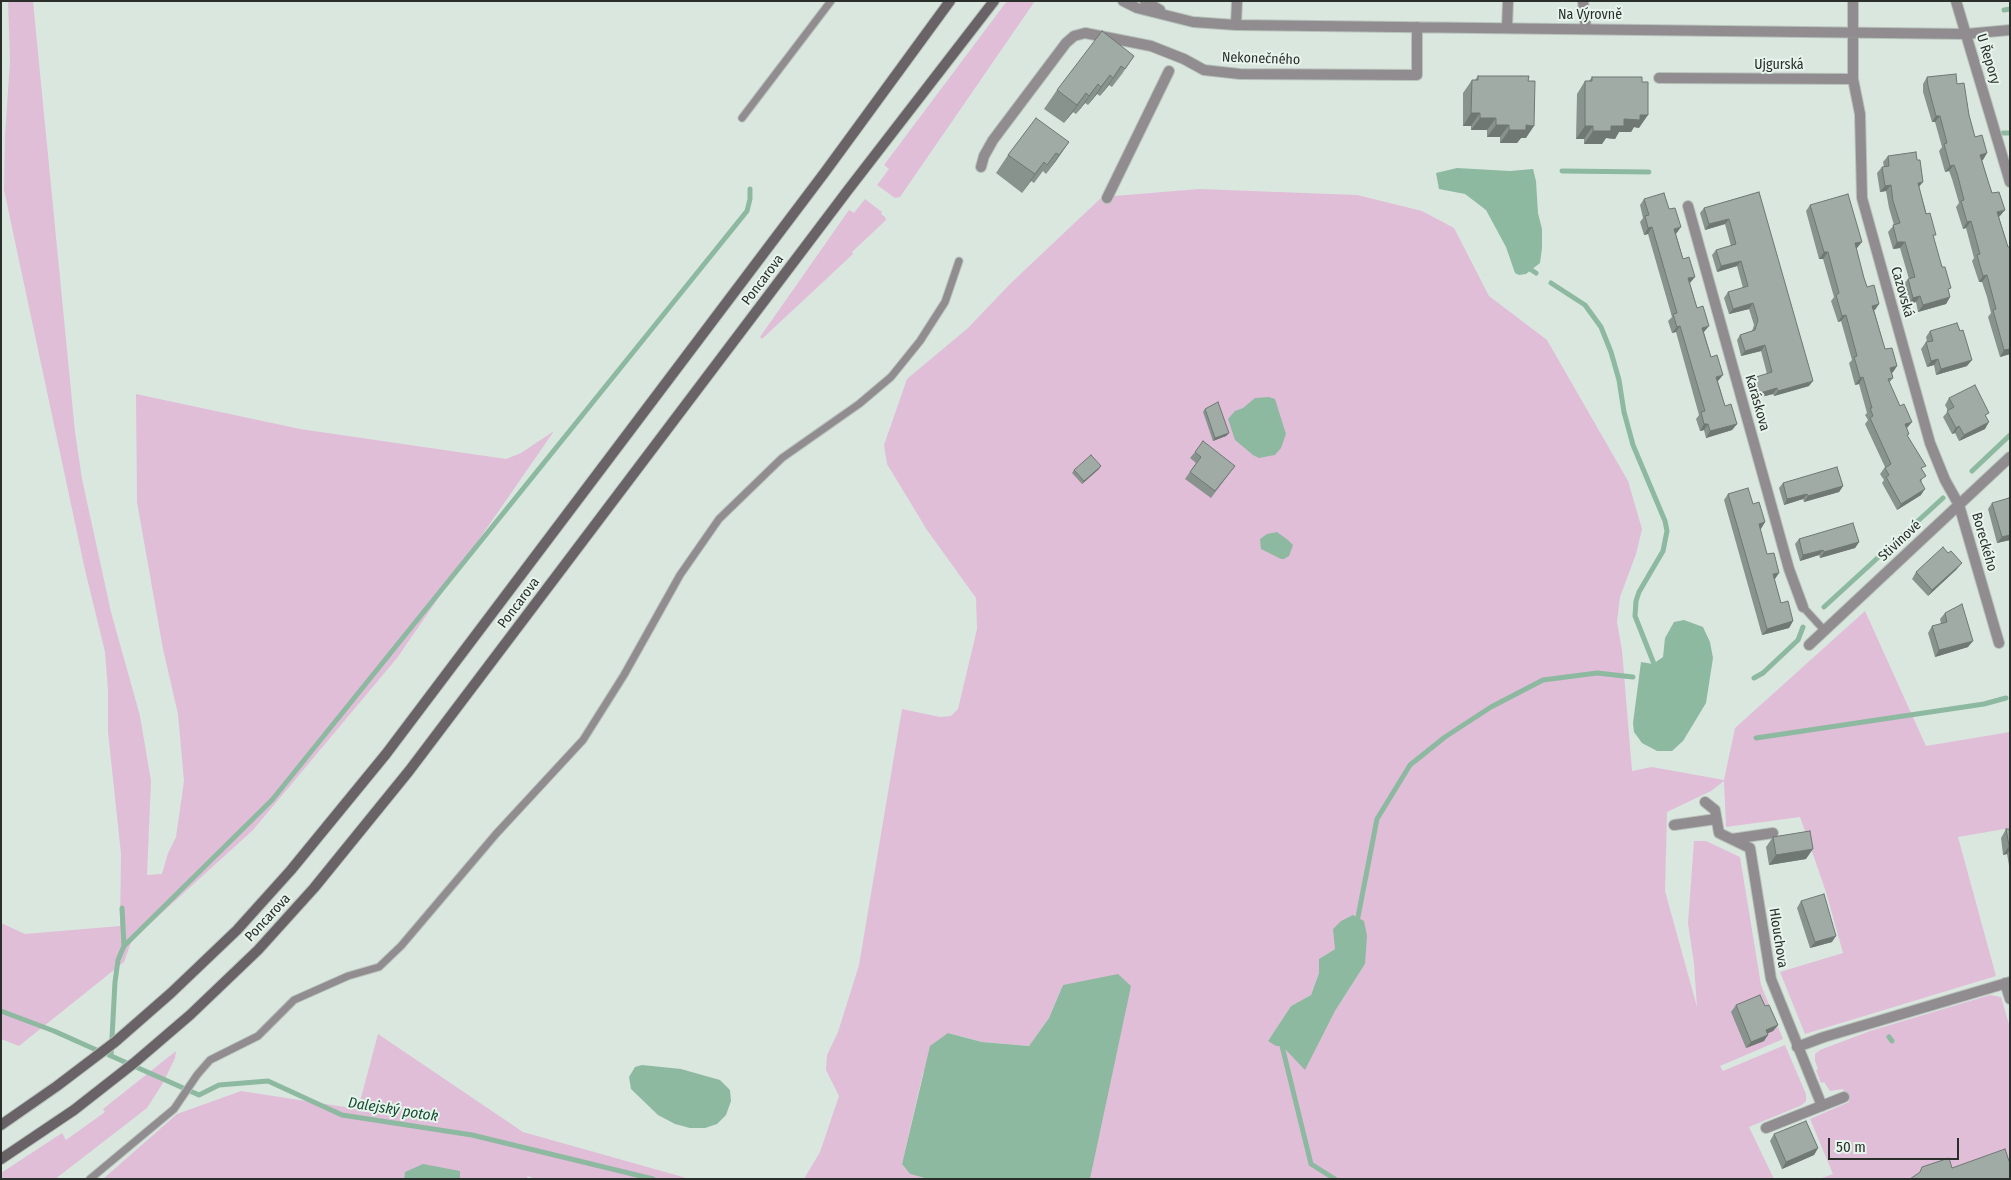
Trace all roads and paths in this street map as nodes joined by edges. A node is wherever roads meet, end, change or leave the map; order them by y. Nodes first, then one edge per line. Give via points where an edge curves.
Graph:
1 (831, 1) edge
2 (950, 1) edge
3 (994, 1) edge
4 (1123, 1) edge
5 (1145, 1) edge
6 (1237, 1) edge
7 (1508, 1) edge
8 (1582, 1) edge
9 (1853, 1) edge
10 (1956, 1) edge
11 (1171, 16) junction
12 (1236, 25) junction
13 (1417, 26) junction
14 (1507, 28) junction
15 (1586, 29) junction
16 (2010, 30) edge
17 (1853, 33) junction
18 (1966, 34) junction
19 (1176, 56) junction
20 (1169, 71) joint
21 (1660, 78) dead end
22 (1853, 79) junction
23 (742, 118) dead end
24 (981, 168) dead end
25 (2010, 182) edge
26 (1108, 198) dead end
27 (1688, 206) dead end
28 (959, 262) dead end
29 (2010, 457) edge
30 (1958, 505) junction
31 (1803, 607) joint
32 (1824, 630) junction
33 (1999, 644) dead end
34 (1809, 645) dead end
35 (1705, 802) dead end
36 (1716, 819) junction
37 (1674, 825) dead end
38 (1773, 833) dead end
39 (1732, 839) junction
40 (2007, 982) edge
41 (2010, 999) edge
42 (1798, 1047) junction
43 (1844, 1097) dead end
44 (1822, 1106) junction
45 (1, 1124) edge
46 (1766, 1128) dead end
47 (1, 1159) edge
48 (90, 1179) edge

1 - 23 lane
2 - 45 main road, Poncarova via 839,154 340,813 292,870 237,930 115,1042
3 - 47 main road, Poncarova via 362,830 314,888 258,950 190,1015 74,1110
4 - 11 street, Na Výrovně via 1136,8
5 - 11 street, Na Výrovně
6 - 12 street
7 - 14 street
8 - 15 street
9 - 17 street
10 - 18 street, U Řepory
11 - 12 street, Na Výrovně via 1193,22
12 - 13 street, Na Výrovně
13 - 14 street, Na Výrovně
13 - 19 street, Nekonečného via 1417,75 1240,74 1204,70
14 - 15 street, Na Výrovně
15 - 17 street, Na Výrovně
16 - 18 street, Na Výrovně
17 - 18 street, Na Výrovně
17 - 22 street
18 - 25 street, U Řepory
19 - 20 lane
19 - 24 street, Nekonečného via 1151,46 1094,34 1074,36 993,140
20 - 26 street
21 - 22 street, Ujgurská
22 - 30 street, Cazovská via 1860,114 1862,198 1930,443
27 - 31 street, Karáskova via 1789,569
28 - 48 lane via 945,302 892,377 782,458 719,520 680,575 624,676 583,740 496,834 401,946 379,967 348,976 294,1000 258,1036 210,1060 174,1109
29 - 30 street, Stivínové
30 - 32 street, Stivínové
30 - 33 street, Boreckého
31 - 32 lane
32 - 34 street, Stivínové
35 - 36 street, Hlouchova via 1715,810
36 - 37 street
36 - 39 street, Hlouchova via 1718,833
38 - 39 street
39 - 42 street, Hlouchova via 1750,848 1771,979
40 - 41 street
40 - 42 street
42 - 44 street, Hlouchova
43 - 44 street
44 - 46 street

